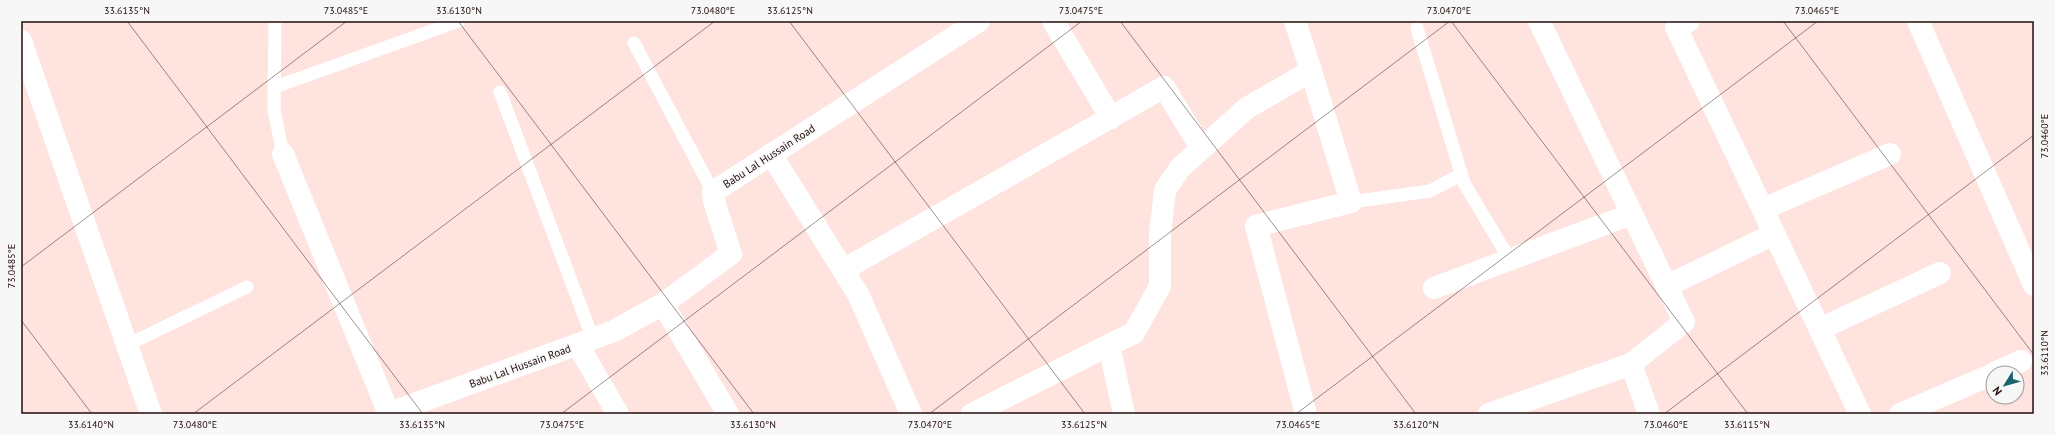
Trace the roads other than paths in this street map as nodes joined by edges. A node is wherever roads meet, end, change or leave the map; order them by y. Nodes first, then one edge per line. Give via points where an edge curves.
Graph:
1 (275, 21) edge
2 (459, 21) edge
3 (979, 21) edge
4 (1053, 21) edge
5 (1295, 21) edge
6 (1539, 21) edge
7 (1689, 21) edge
8 (1918, 21) edge
9 (1417, 28) dead end
10 (21, 41) edge
11 (634, 43) dead end
12 (1311, 71) junction
13 (275, 87) junction
14 (500, 92) dead end
15 (1111, 118) junction
16 (1201, 148) junction
17 (283, 154) joint
18 (771, 154) junction
19 (1890, 154) dead end
20 (1462, 174) junction
21 (713, 192) junction
22 (1351, 202) junction
23 (1763, 209) junction
24 (1632, 214) junction
25 (1774, 234) junction
26 (1510, 260) junction
27 (843, 270) junction
28 (1940, 273) dead end
29 (2034, 285) edge
30 (1667, 286) junction
31 (247, 287) dead end
32 (1434, 288) dead end
33 (663, 304) junction
34 (1820, 329) junction
35 (585, 342) junction
36 (1109, 345) junction
37 (127, 346) junction
38 (2021, 362) dead end
39 (1631, 364) junction
40 (2014, 365) edge
41 (1985, 377) edge
42 (151, 414) edge
43 (388, 414) edge
44 (618, 414) edge
45 (728, 414) edge
46 (911, 414) edge
47 (972, 414) edge
48 (1124, 414) edge
49 (1306, 414) edge
50 (1489, 414) edge
51 (1649, 414) edge
52 (1860, 414) edge
53 (1900, 414) edge

1 - 13 lane
2 - 13 lane
3 - 18 street, Babu Lal Hussain Road
4 - 15 street
5 - 12 street
6 - 24 street
7 - 23 street via 1676,27
8 - 29 street
9 - 20 lane
10 - 37 street
11 - 21 lane
12 - 16 street via 1247,108
12 - 22 street
13 - 17 lane via 274,110
14 - 35 lane
15 - 16 street via 1164,87
15 - 27 street
16 - 36 street via 1180,168 1165,190 1160,234 1160,286 1134,333
17 - 43 street
18 - 21 street, Babu Lal Hussain Road
18 - 27 street
19 - 23 street
20 - 22 lane via 1430,191
20 - 26 lane via 1464,182
21 - 33 street, Babu Lal Hussain Road via 731,254
22 - 49 street via 1256,226
23 - 25 street
24 - 26 street
24 - 30 street
25 - 30 street
25 - 34 street
26 - 32 street
27 - 46 street via 858,294
28 - 34 street
30 - 39 street via 1684,322
31 - 37 lane
33 - 35 street, Babu Lal Hussain Road via 614,331
33 - 45 street
34 - 52 street
35 - 43 street, Babu Lal Hussain Road
35 - 44 street
36 - 47 street
36 - 48 street
37 - 42 street
38 - 40 street
39 - 50 street
39 - 51 street
41 - 53 street

